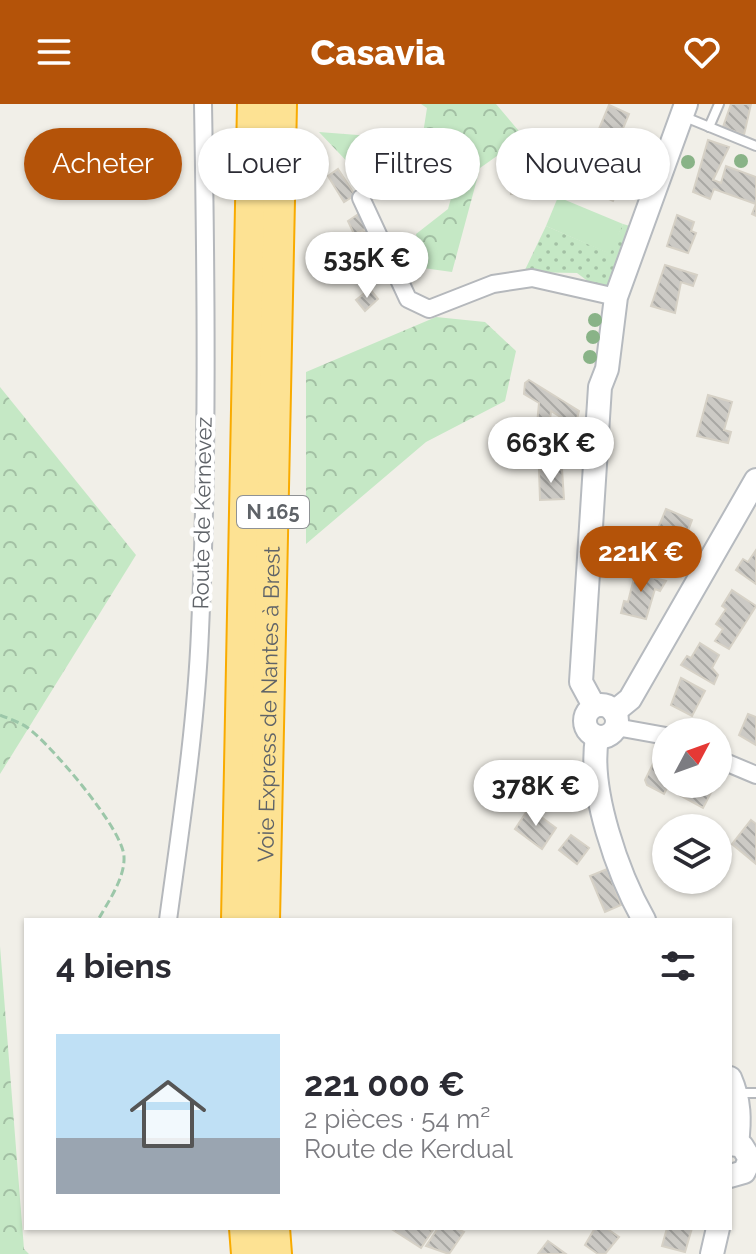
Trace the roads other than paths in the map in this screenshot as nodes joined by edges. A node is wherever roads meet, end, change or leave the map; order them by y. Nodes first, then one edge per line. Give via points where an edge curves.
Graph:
1 (203, 104) edge
2 (253, 104) edge
3 (281, 104) edge
4 (719, 104) edge
5 (685, 110) edge
6 (709, 127) junction
7 (756, 146) edge
8 (362, 200) edge
9 (616, 297) junction
10 (756, 480) edge
11 (748, 509) edge
12 (605, 721) junction
13 (652, 733) edge
14 (732, 765) edge
15 (756, 775) edge
16 (168, 918) edge
17 (237, 918) edge
18 (264, 918) edge
19 (643, 918) edge
20 (741, 1088) edge
21 (734, 1144) edge
22 (739, 1172) edge
23 (245, 1230) edge
24 (274, 1230) edge
25 (718, 1230) edge
26 (247, 1254) edge
27 (276, 1254) edge
28 (712, 1254) edge

1 - 16 street, Route de Kernevez via 207,303 200,633
2 - 17 highway, Voie Express de Nantes à Brest / N 165
3 - 18 highway, Voie Express de Nantes à Brest / N 165
4 - 6 lane
5 - 6 lane
5 - 9 street
6 - 7 lane
8 - 9 street via 408,299 429,309 493,284 532,278
9 - 12 street via 600,387 581,682
10 - 11 street
11 - 12 street via 630,699
12 - 13 street
12 - 19 street via 595,752 605,823
14 - 15 street
20 - 21 street
21 - 22 street via 746,1149
23 - 26 highway
24 - 27 highway
25 - 28 street

